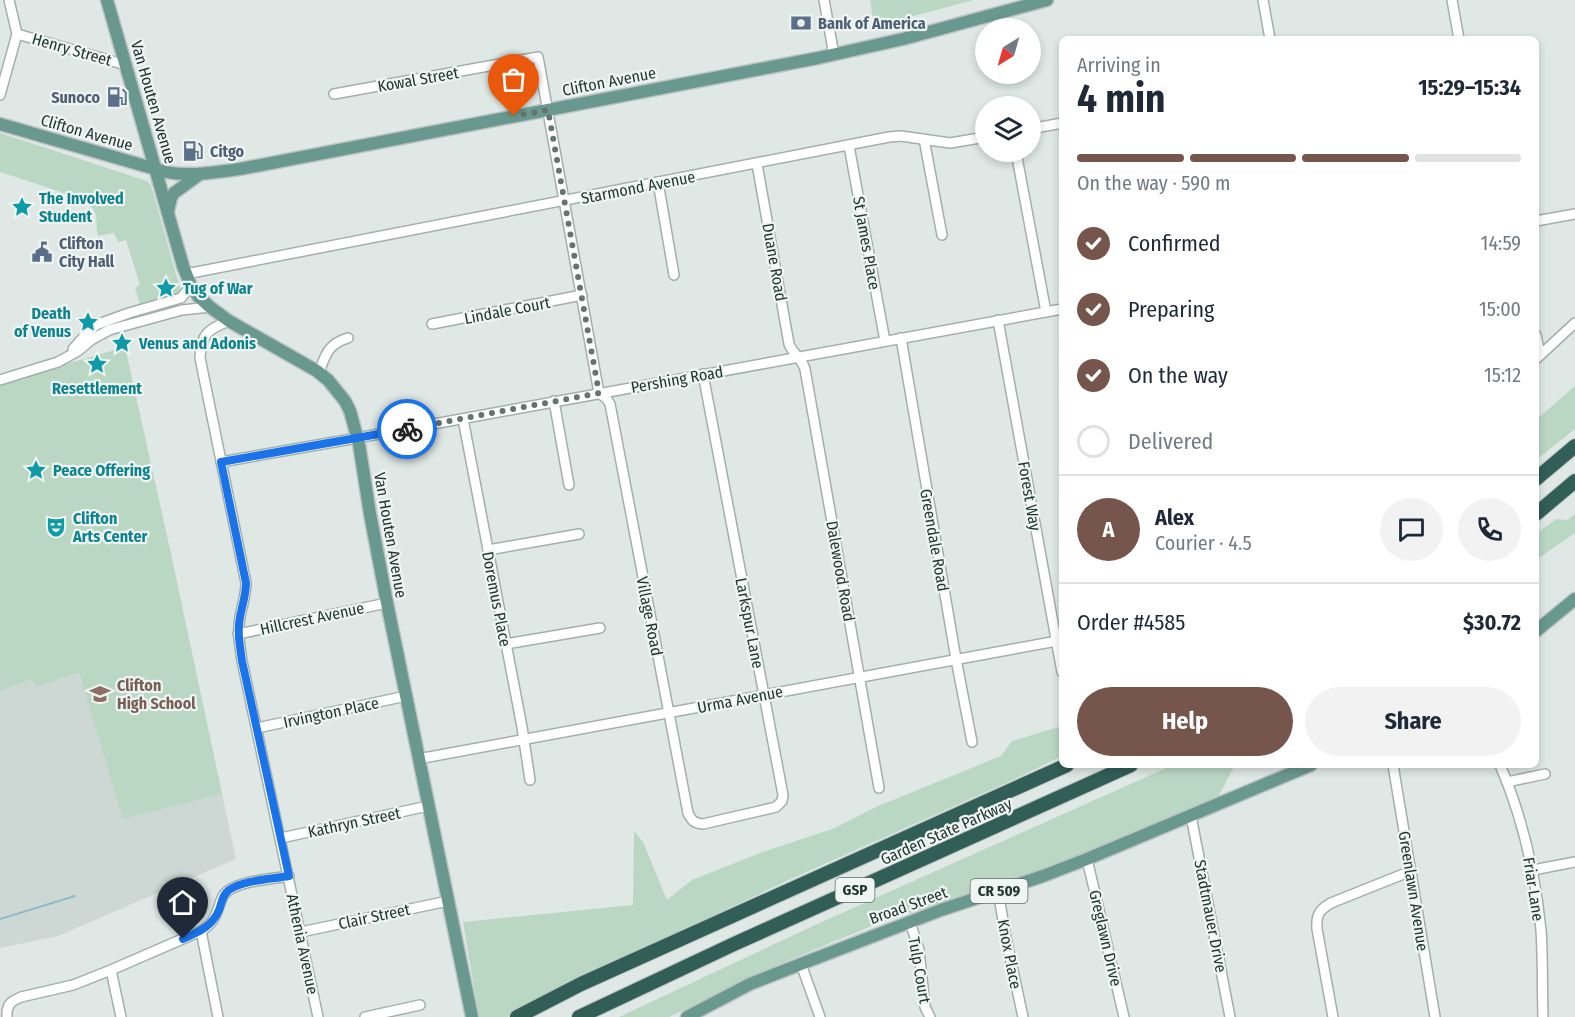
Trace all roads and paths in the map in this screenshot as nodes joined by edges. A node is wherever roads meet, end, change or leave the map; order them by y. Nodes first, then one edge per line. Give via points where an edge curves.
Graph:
1 (9, 0) edge
2 (107, 0) edge
3 (824, 0) edge
4 (1047, 0) edge
5 (1263, 0) edge
6 (1452, 0) edge
7 (17, 33) junction
8 (1269, 36) edge
9 (1458, 36) edge
10 (834, 55) junction
11 (538, 57) joint
12 (126, 65) junction
13 (334, 94) dead end
14 (0, 95) edge
15 (548, 110) junction
16 (0, 124) edge
17 (1059, 124) edge
18 (1041, 127) edge
19 (924, 139) junction
20 (975, 139) edge
21 (849, 146) junction
22 (1018, 162) edge
23 (758, 164) junction
24 (155, 169) junction
25 (201, 173) junction
26 (658, 182) junction
27 (565, 201) junction
28 (168, 212) junction
29 (1575, 214) edge
30 (1539, 220) edge
31 (942, 235) dead end
32 (186, 274) junction
33 (674, 275) dead end
34 (191, 286) junction
35 (582, 295) junction
36 (210, 307) junction
37 (1059, 310) edge
38 (1046, 312) junction
39 (998, 320) junction
40 (229, 321) junction
41 (1575, 323) edge
42 (432, 324) dead end
43 (348, 338) dead end
44 (901, 338) junction
45 (885, 340) junction
46 (798, 356) junction
47 (1539, 356) edge
48 (63, 359) junction
49 (319, 372) junction
50 (703, 374) junction
51 (0, 380) edge
52 (599, 393) junction
53 (554, 401) junction
54 (463, 418) junction
55 (357, 438) junction
56 (1575, 446) edge
57 (221, 462) junction
58 (1539, 476) edge
59 (1575, 481) edge
60 (569, 485) dead end
61 (1539, 511) edge
62 (579, 534) dead end
63 (488, 550) junction
64 (1575, 599) edge
65 (387, 603) junction
66 (600, 628) dead end
67 (1539, 629) edge
68 (238, 634) junction
69 (1059, 640) edge
70 (506, 644) junction
71 (956, 659) junction
72 (859, 677) junction
73 (764, 695) junction
74 (406, 696) junction
75 (669, 712) junction
76 (256, 728) junction
77 (524, 739) junction
78 (972, 742) dead end
79 (418, 759) junction
80 (1060, 768) edge
81 (1124, 768) edge
82 (1304, 768) edge
83 (1394, 768) edge
84 (1501, 768) edge
85 (1545, 774) dead end
86 (530, 780) dead end
87 (1508, 782) junction
88 (879, 788) dead end
89 (428, 806) junction
90 (1191, 816) junction
91 (713, 822) joint
92 (281, 838) junction
93 (1087, 859) junction
94 (1575, 862) edge
95 (1533, 870) junction
96 (1411, 871) junction
97 (289, 876) junction
98 (998, 891) junction
99 (448, 901) junction
100 (910, 922) junction
101 (201, 931) junction
102 (300, 932) junction
103 (801, 964) junction
104 (111, 970) junction
105 (420, 1005) dead end
106 (471, 1012) edge
107 (7, 1017) edge
108 (121, 1017) edge
109 (218, 1017) edge
110 (318, 1017) edge
111 (364, 1017) edge
112 (517, 1017) edge
113 (579, 1017) edge
114 (687, 1017) edge
115 (820, 1017) edge
116 (930, 1017) edge
117 (1023, 1017) edge
118 (1124, 1017) edge
119 (1230, 1017) edge
120 (1333, 1017) edge
121 (1435, 1017) edge
122 (1543, 1017) edge

1 - 7 street
2 - 12 main road, Van Houten Avenue
3 - 10 street
4 - 10 main road, Clifton Avenue
5 - 8 street
6 - 9 street
7 - 12 street, Henry Street
7 - 14 street
10 - 15 main road, Clifton Avenue
11 - 13 street, Kowal Street
11 - 15 street, Village Road
12 - 24 main road, Van Houten Avenue
15 - 25 main road, Clifton Avenue via 240,169
15 - 27 street, Village Road
16 - 24 main road, Clifton Avenue
17 - 18 street
19 - 20 street, Starmond Avenue via 950,143
19 - 21 street, Starmond Avenue via 901,136
19 - 31 street
21 - 23 street, Starmond Avenue
21 - 45 street, St James Place
22 - 38 street
23 - 26 street, Starmond Avenue
23 - 46 street, Duane Road via 789,344
24 - 25 main road, Clifton Avenue via 175,174
24 - 28 main road, Van Houten Avenue
25 - 28 main road via 174,193
26 - 27 street, Starmond Avenue
26 - 33 street
27 - 32 street, Starmond Avenue
27 - 35 street, Village Road
28 - 32 main road, Van Houten Avenue
29 - 30 street
32 - 34 main road, Van Houten Avenue
34 - 36 main road, Van Houten Avenue
34 - 48 street via 182,298 96,325
35 - 42 street, Lindale Court
35 - 52 street, Village Road
36 - 40 main road, Van Houten Avenue
36 - 48 street via 182,310 109,330
37 - 38 street, Pershing Road
38 - 39 street, Pershing Road
39 - 44 street, Pershing Road
39 - 69 street, Forest Way
40 - 49 main road, Van Houten Avenue
40 - 57 street, Athenia Avenue via 205,335 201,349 201,369
41 - 47 street
43 - 49 street via 333,344
44 - 45 street, Pershing Road
44 - 71 street, Greendale Road
45 - 46 street, Pershing Road
46 - 50 street, Pershing Road
46 - 72 street, Dalewood Road via 805,369
48 - 51 street
49 - 55 main road, Van Houten Avenue via 345,401
50 - 52 street, Pershing Road
50 - 73 street, Larkspur Lane
52 - 53 street, Pershing Road
52 - 75 street, Village Road via 610,404
53 - 54 street, Pershing Road
53 - 60 street
54 - 55 street, Pershing Road
54 - 63 street, Doremus Place
55 - 57 street, Pershing Road
55 - 65 main road, Van Houten Avenue
56 - 58 highway
57 - 68 street, Athenia Avenue via 246,583
59 - 61 highway
62 - 63 street
63 - 70 street, Doremus Place
64 - 67 main road
65 - 68 street, Hillcrest Avenue
65 - 74 main road, Van Houten Avenue
66 - 70 street
68 - 76 street, Athenia Avenue
69 - 71 street, Urma Avenue
70 - 77 street, Doremus Place
71 - 72 street, Urma Avenue
71 - 78 street, Greendale Road
72 - 73 street, Urma Avenue
72 - 88 street, Dalewood Road
73 - 75 street, Urma Avenue
73 - 91 street, Larkspur Lane via 783,798 776,807
74 - 76 street, Irvington Place
74 - 79 main road, Van Houten Avenue
75 - 77 street, Urma Avenue
75 - 91 street, Village Road via 688,813 696,824
76 - 92 street, Athenia Avenue
77 - 79 street, Urma Avenue
77 - 86 street, Doremus Place
79 - 89 main road, Van Houten Avenue
80 - 112 highway, Garden State Parkway / GSP via 581,984
81 - 113 highway, Garden State Parkway / GSP
82 - 90 main road, Broad Street / CR 509
83 - 96 street, Greenlawn Avenue
84 - 87 street, Friar Lane
85 - 87 street
87 - 95 street, Friar Lane
89 - 92 street, Kathryn Street
89 - 99 main road, Van Houten Avenue
90 - 93 main road, Broad Street / CR 509
90 - 119 street, Stadtmauer Drive
92 - 97 street, Athenia Avenue
93 - 98 main road, Broad Street / CR 509
93 - 118 street, Greglawn Drive
94 - 95 street
95 - 122 street, Friar Lane via 1541,931
96 - 120 street via 1331,903 1318,913 1317,929
96 - 121 street, Greenlawn Avenue
97 - 101 street via 245,883 227,891 216,916
97 - 102 street, Athenia Avenue
98 - 100 main road, Broad Street / CR 509
98 - 117 street, Knox Place
99 - 102 street, Clair Street
99 - 106 main road, Van Houten Avenue
100 - 103 main road, Broad Street / CR 509
100 - 116 street, Tulp Court
101 - 104 street
101 - 109 street
102 - 110 street, Athenia Avenue
103 - 114 main road, Broad Street / CR 509 via 750,984
103 - 115 street
104 - 107 street via 73,985 21,997 9,1005
104 - 108 street
105 - 111 street

